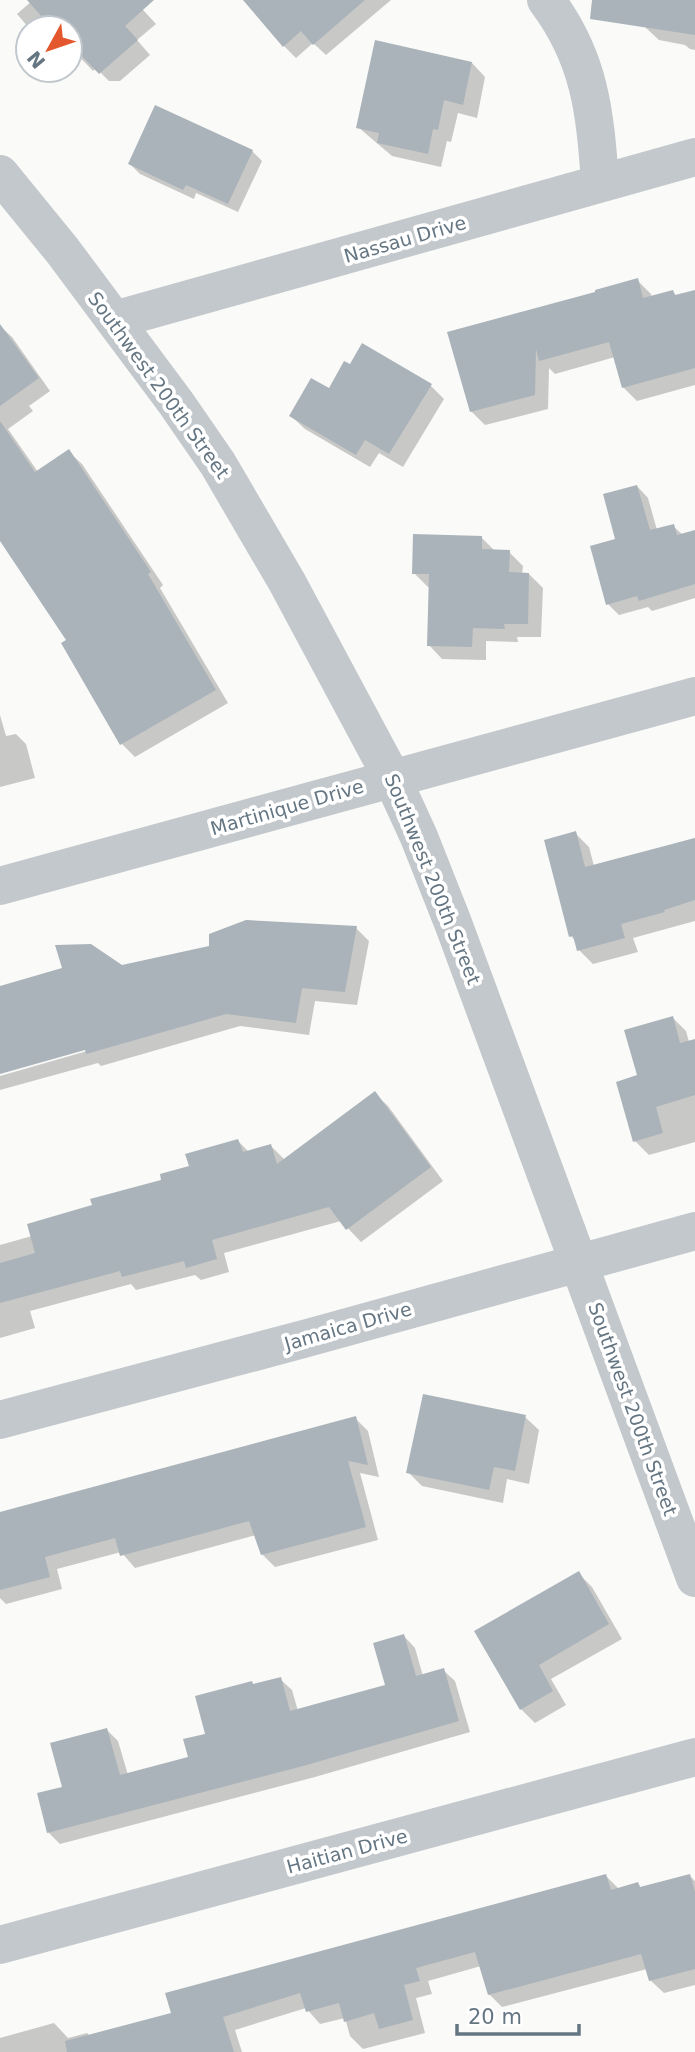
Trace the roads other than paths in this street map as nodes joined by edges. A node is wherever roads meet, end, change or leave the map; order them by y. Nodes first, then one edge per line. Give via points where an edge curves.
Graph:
1 (546, 0) edge
2 (695, 157) edge
3 (2, 180) edge
4 (600, 182) junction
5 (114, 320) junction
6 (695, 696) edge
7 (392, 778) junction
8 (0, 886) edge
9 (695, 1231) edge
10 (580, 1263) junction
11 (0, 1420) edge
12 (695, 1578) edge
13 (695, 1758) edge
14 (0, 1945) edge

1 - 4 street via 584,71 595,117
2 - 4 street, Nassau Drive
3 - 5 street, Southwest 200th Street
4 - 5 street, Nassau Drive
5 - 7 street, Southwest 200th Street via 218,464
6 - 7 street, Martinique Drive
7 - 8 street, Martinique Drive
7 - 10 street, Southwest 200th Street via 453,923
9 - 10 street, Jamaica Drive
10 - 11 street, Jamaica Drive
10 - 12 street, Southwest 200th Street
13 - 14 street, Haitian Drive

